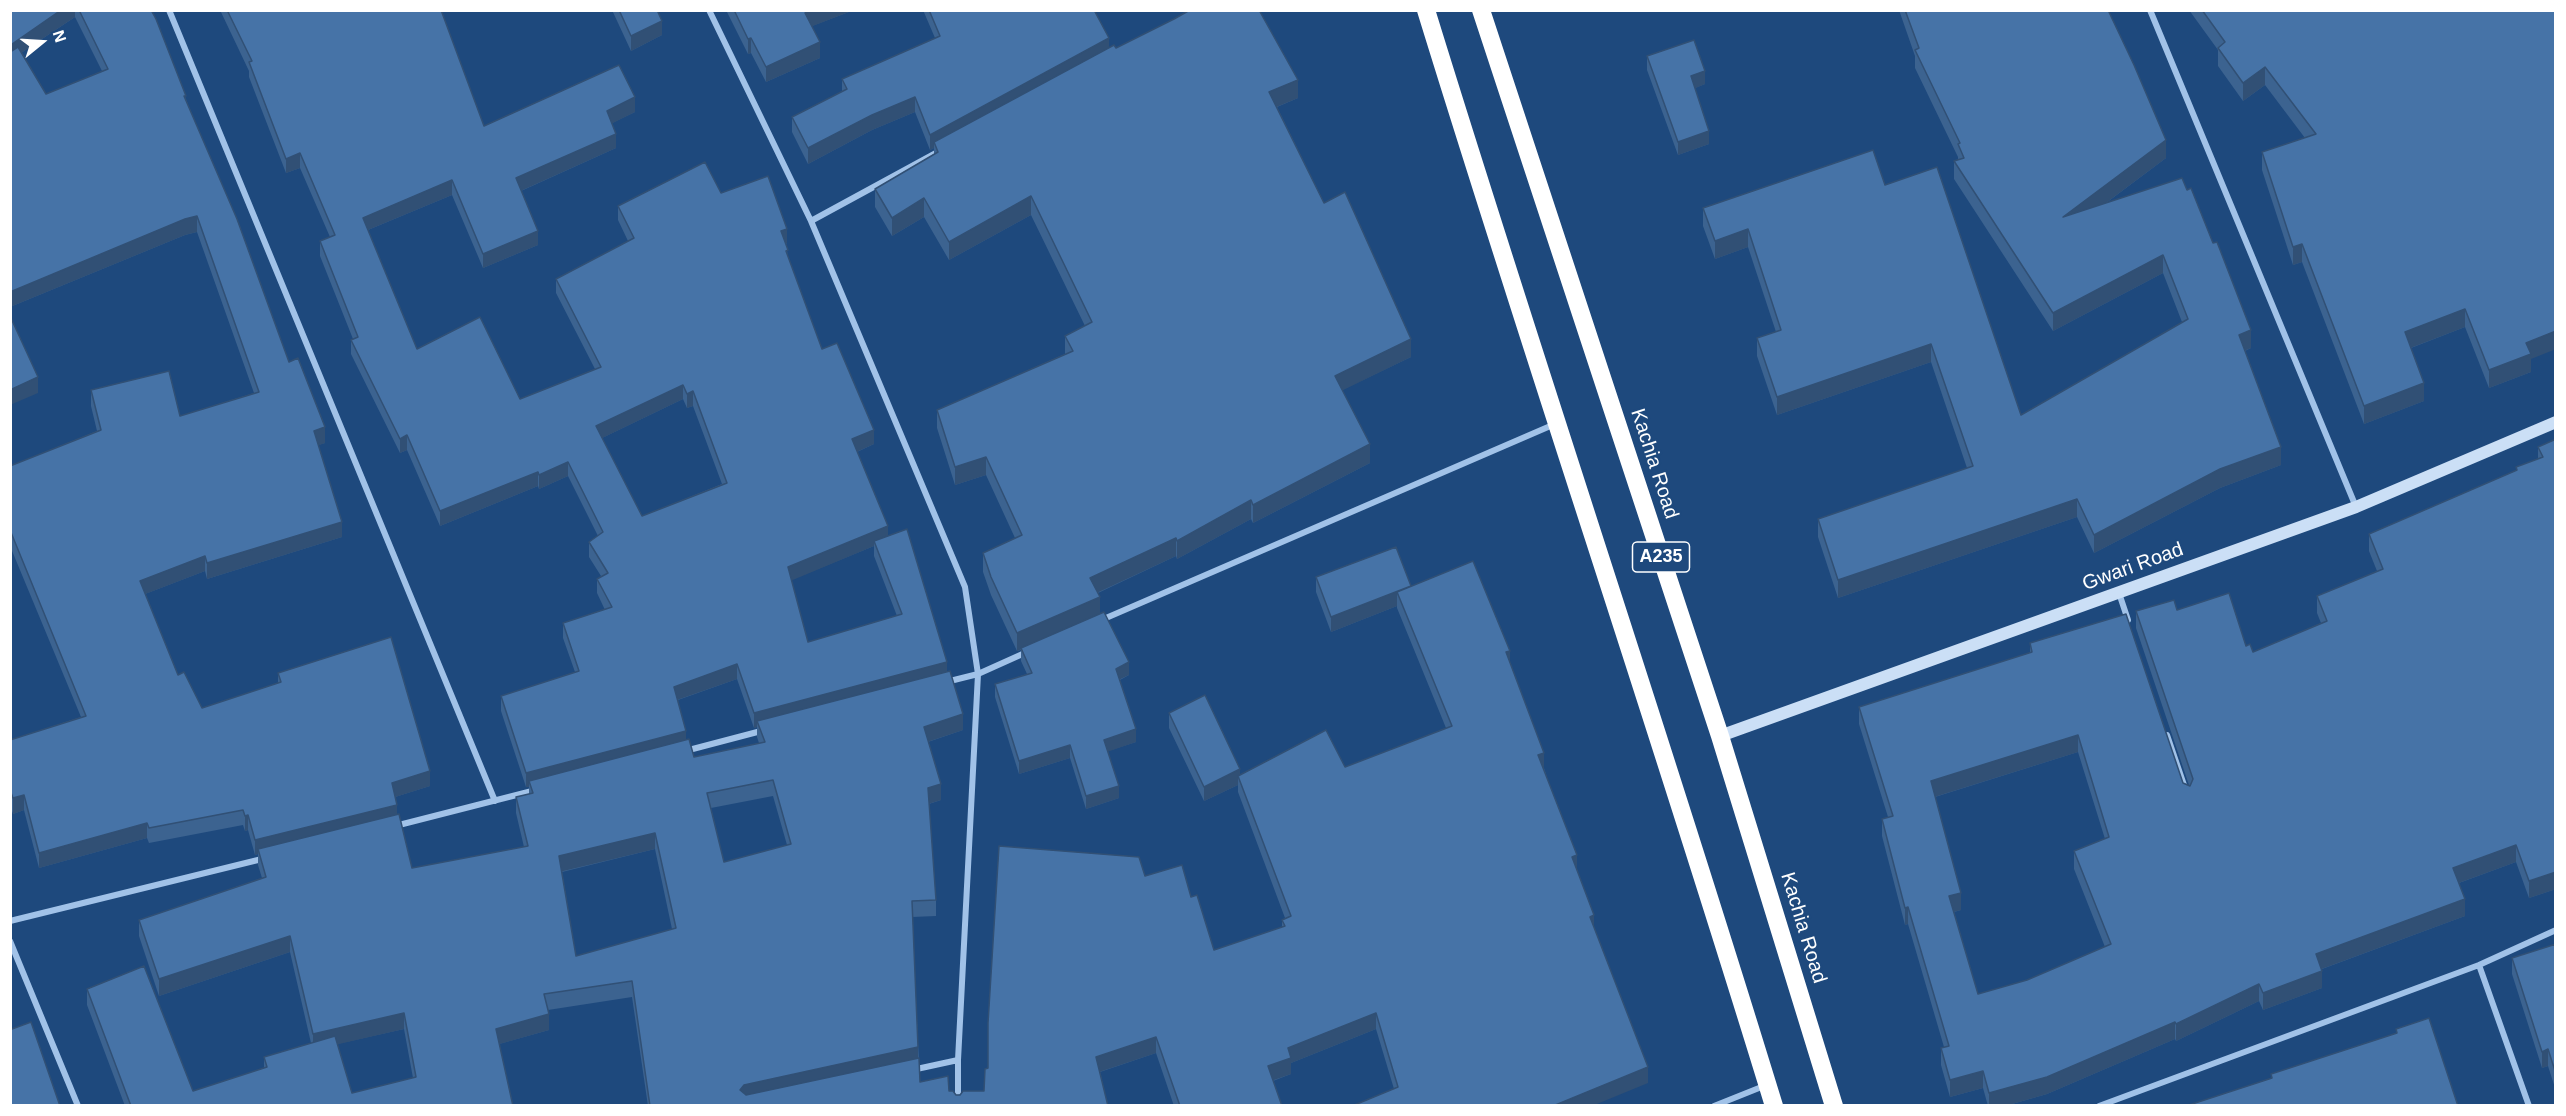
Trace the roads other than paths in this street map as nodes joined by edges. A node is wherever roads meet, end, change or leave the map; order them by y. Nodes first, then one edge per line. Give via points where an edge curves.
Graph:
1 (169, 10) edge
2 (709, 10) edge
3 (1426, 10) edge
4 (1481, 10) edge
5 (2150, 10) edge
6 (948, 147) edge
7 (811, 221) junction
8 (2556, 422) edge
9 (1556, 423) junction
10 (2356, 507) junction
11 (2119, 593) junction
12 (2130, 625) edge
13 (1087, 626) edge
14 (1033, 650) edge
15 (978, 674) junction
16 (944, 683) edge
17 (2163, 722) edge
18 (771, 728) edge
19 (1720, 736) junction
20 (679, 752) edge
21 (541, 789) edge
22 (2188, 798) edge
23 (495, 801) junction
24 (391, 826) edge
25 (276, 855) edge
26 (10, 921) edge
27 (2556, 930) edge
28 (10, 941) edge
29 (2479, 965) junction
30 (958, 1060) junction
31 (902, 1072) edge
32 (1768, 1085) junction
33 (78, 1106) edge
34 (958, 1106) edge
35 (1714, 1106) edge
36 (1774, 1106) edge
37 (1834, 1106) edge
38 (2099, 1106) edge
39 (2529, 1106) edge

1 - 23 street
2 - 7 street
3 - 9 highway, A235
4 - 19 highway, Kachia Road / A235
5 - 10 street
6 - 7 street
7 - 15 street via 965,587
8 - 10 street, Gwari Road
9 - 13 street
9 - 32 highway, A235
10 - 11 street, Gwari Road
11 - 12 street
11 - 19 street, Gwari Road
14 - 15 street
15 - 16 street
15 - 30 street
17 - 22 street
18 - 20 street
19 - 37 highway, Kachia Road / A235
21 - 23 street
23 - 24 street
25 - 26 street
27 - 29 street
28 - 33 street
29 - 38 street
29 - 39 street
30 - 31 street
30 - 34 street
32 - 35 street
32 - 36 highway, A235

